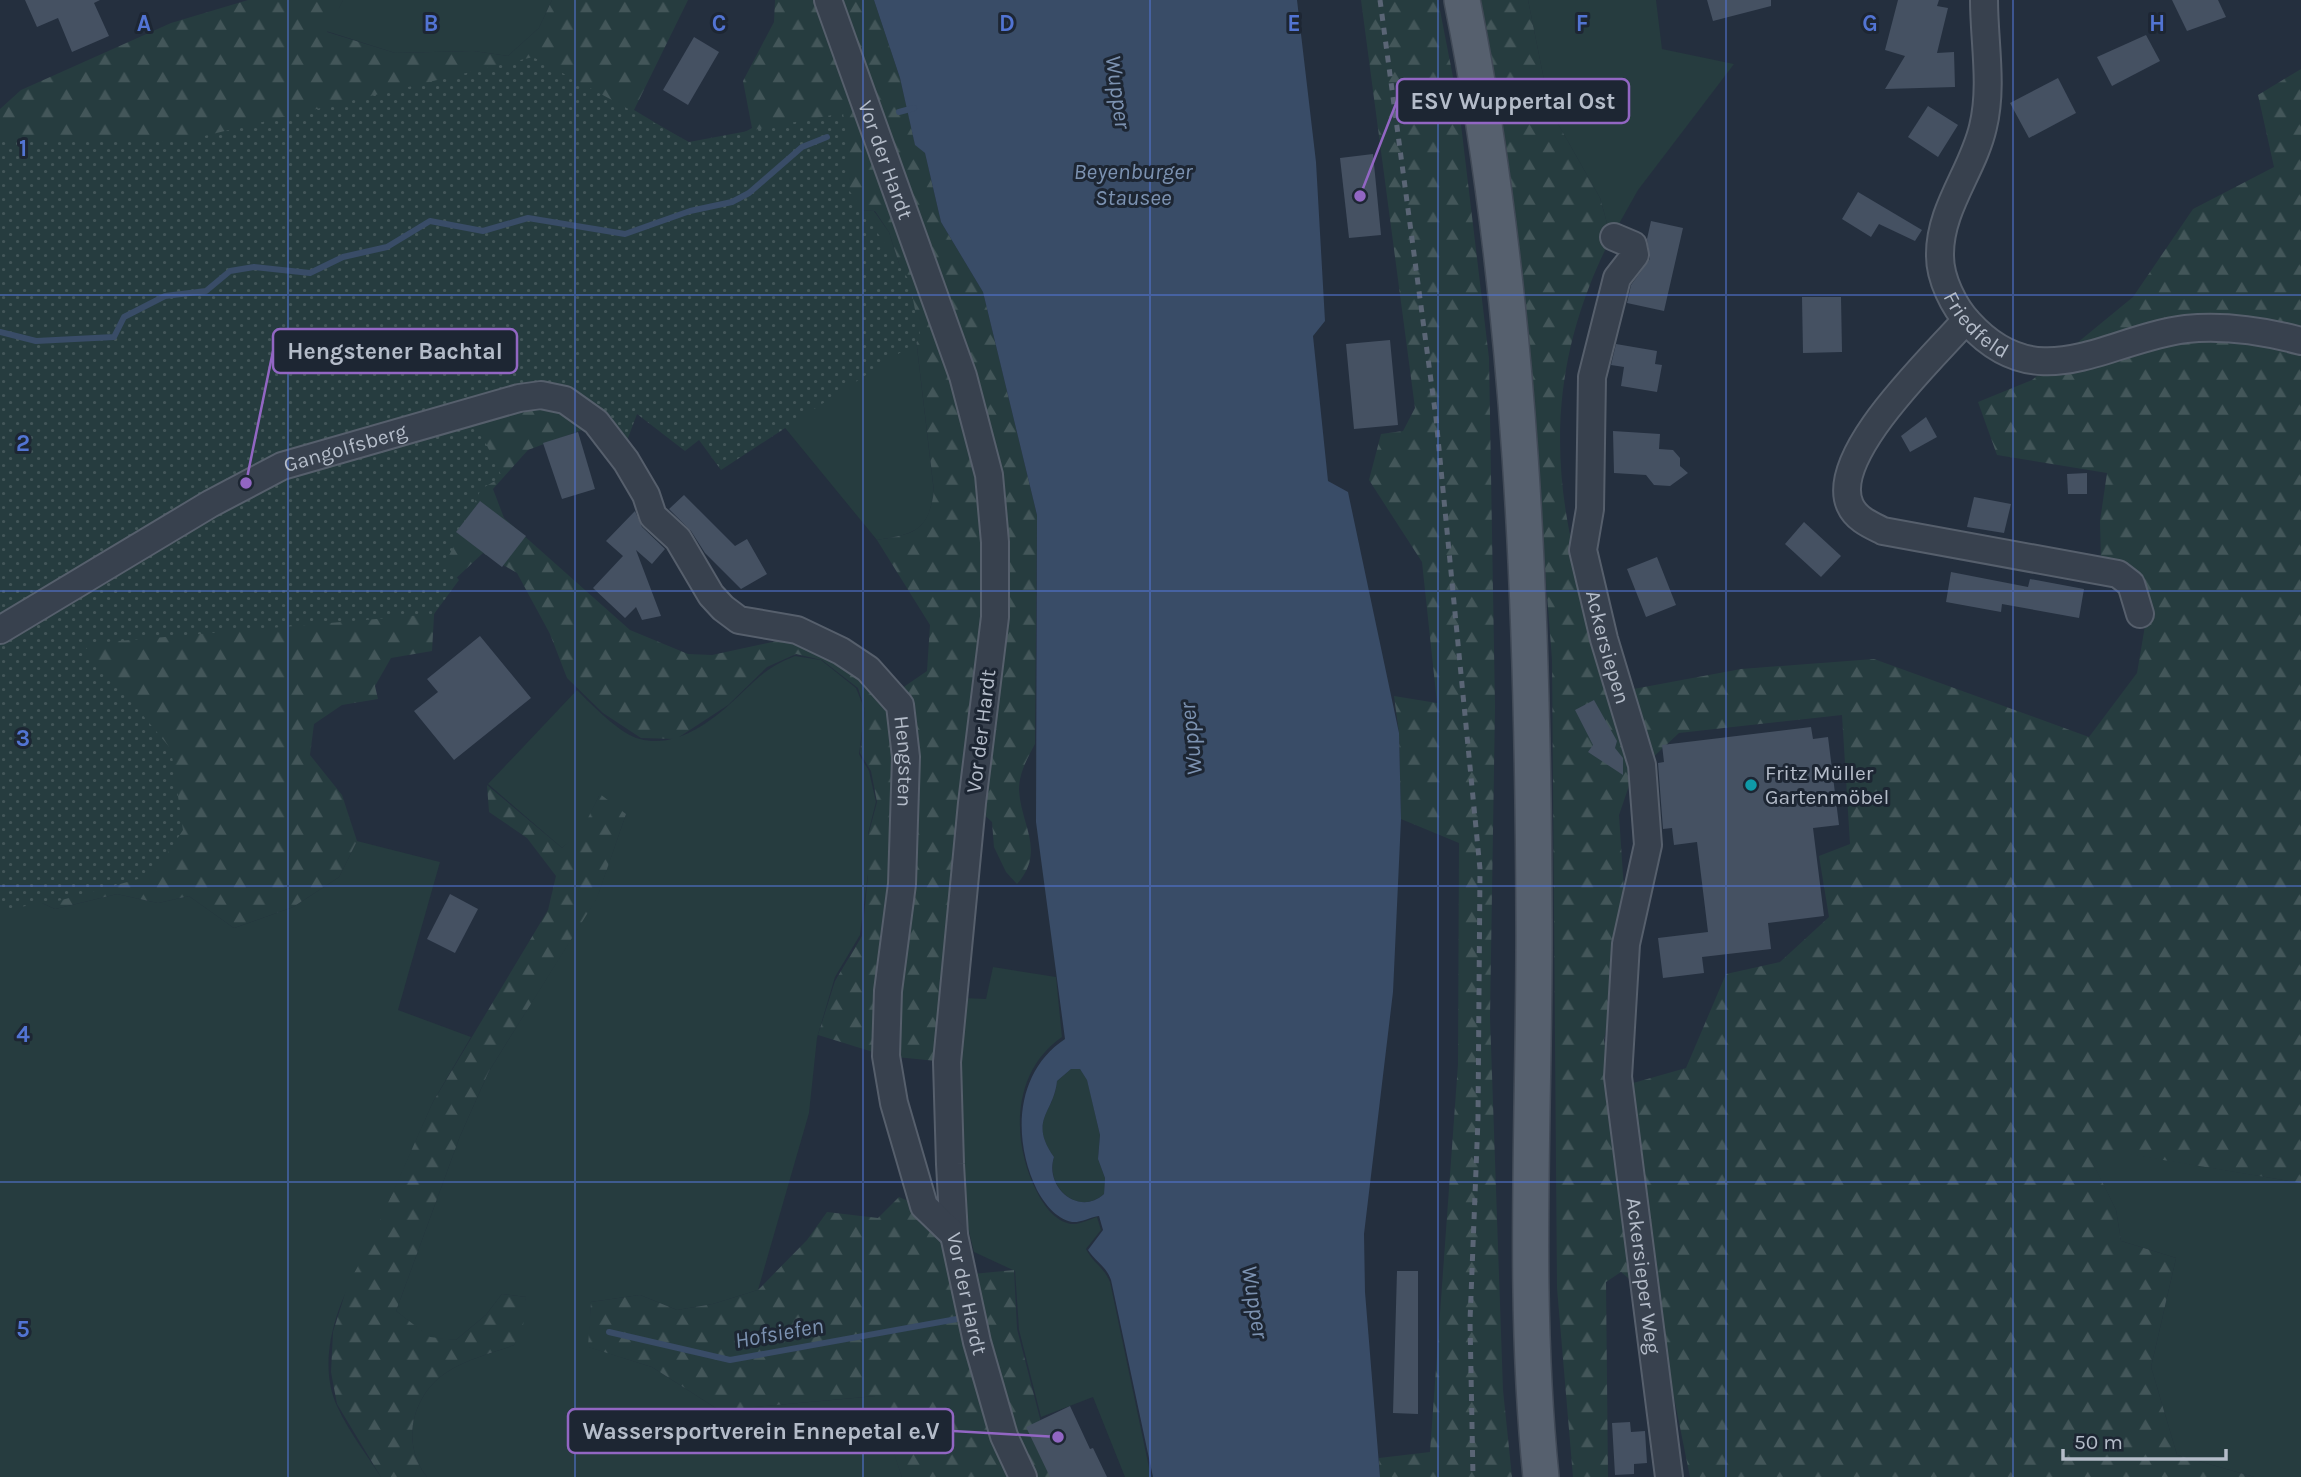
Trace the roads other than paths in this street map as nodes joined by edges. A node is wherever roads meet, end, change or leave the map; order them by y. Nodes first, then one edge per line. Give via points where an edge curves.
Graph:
1 (828, 0) edge
2 (1462, 0) edge
3 (1984, 0) edge
4 (1614, 237) dead end
5 (1966, 320) junction
6 (2301, 341) edge
7 (596, 422) joint
8 (2140, 614) dead end
9 (0, 630) edge
10 (1618, 1077) joint
11 (954, 1234) junction
12 (1023, 1477) edge
13 (1541, 1477) edge
14 (1669, 1477) edge

1 - 11 street, Vor der Hardt via 963,376 989,475 995,617 947,1062
2 - 13 main road via 1496,212 1522,472 1534,919 1531,1283
3 - 5 street, Friedfeld via 1985,118 1949,209 1940,258 1953,301
4 - 10 street, Ackersiepen via 1633,245 1635,255 1617,278 1592,377 1590,509 1583,550 1642,765 1648,845 1626,944
5 - 6 street, Friedfeld via 1995,346 2021,358 2049,363 2092,356 2170,332 2205,328
5 - 8 street via 1873,427 1849,477 1851,507 1883,531 2119,574 2131,584
7 - 9 street, Gangolfsberg via 565,400 530,396 452,414 282,466
7 - 11 street, Hengsten via 626,461 653,516 678,539 723,608 739,620 797,630 841,651 867,669 900,705 906,757 902,884 887,991 886,1056 894,1103 924,1206
10 - 14 street, Ackersieper Weg
11 - 12 street, Vor der Hardt via 1003,1436

